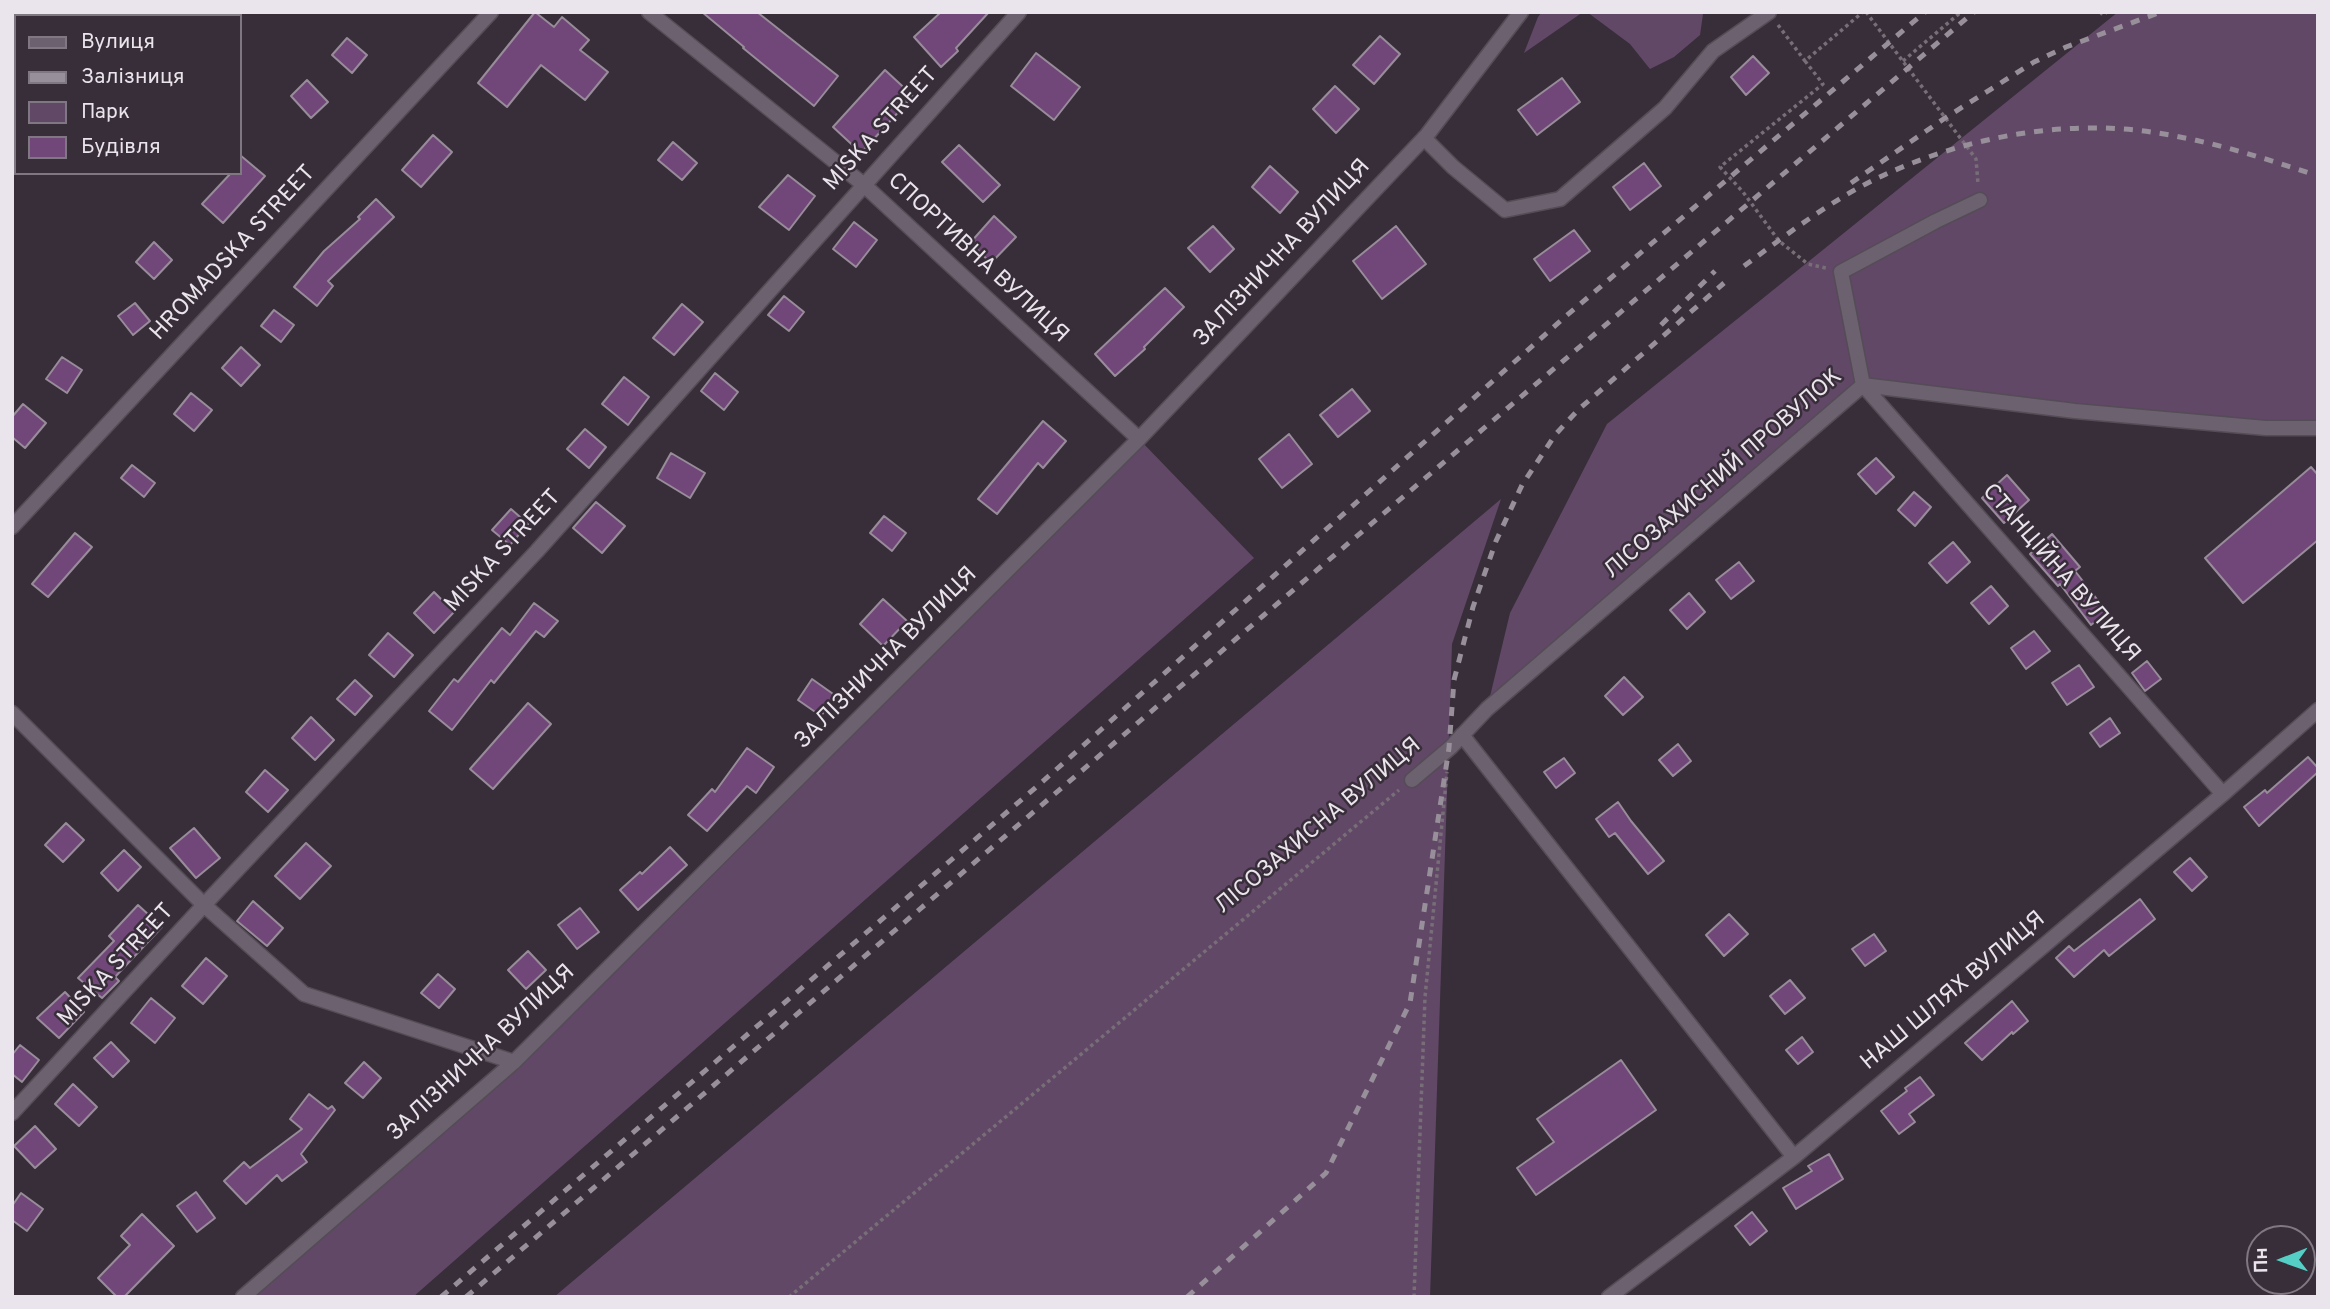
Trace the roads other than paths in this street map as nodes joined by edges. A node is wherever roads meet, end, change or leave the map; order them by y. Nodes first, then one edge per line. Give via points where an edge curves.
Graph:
1 (491, 12) edge
2 (649, 12) edge
3 (1019, 12) edge
4 (1521, 12) edge
5 (1772, 17) edge
6 (1424, 138) junction
7 (864, 185) junction
8 (1980, 200) road end
9 (1863, 385) junction
10 (2318, 428) edge
11 (1139, 439) junction
12 (12, 527) edge
13 (2318, 710) edge
14 (12, 713) edge
15 (1462, 735) junction
16 (1412, 780) road end
17 (2223, 794) junction
18 (204, 905) junction
19 (514, 1062) junction
20 (12, 1113) edge
21 (1794, 1157) junction
22 (243, 1297) edge
23 (1609, 1297) edge

1 - 12 street, HROMADSKA STREET
2 - 7 street, СПОРТИВНА ВУЛИЦЯ
3 - 7 street, MISKA STREET
4 - 6 street, ЗАЛІЗНИЧНА ВУЛИЦЯ
5 - 6 street via 1713,51 1665,108 1560,199 1505,209
6 - 11 street, ЗАЛІЗНИЧНА ВУЛИЦЯ
7 - 11 street, СПОРТИВНА ВУЛИЦЯ
7 - 18 street, MISKA STREET via 537,551
8 - 9 street via 1841,272
9 - 10 street, ЛІСОЗАХИСНИЙ ПРОВУЛОК via 2076,411 2266,428
9 - 15 street, ЛІСОЗАХИСНИЙ ПРОВУЛОК
9 - 17 street, СТАНЦІЙНА ВУЛИЦЯ
11 - 19 street, ЗАЛІЗНИЧНА ВУЛИЦЯ
13 - 17 street, НАШ ШЛЯХ ВУЛИЦЯ
14 - 18 street
15 - 16 street, ЛІСОЗАХИСНА ВУЛИЦЯ
15 - 21 street
17 - 21 street, НАШ ШЛЯХ ВУЛИЦЯ
18 - 19 street via 304,993
18 - 20 street, MISKA STREET
19 - 22 street, ЗАЛІЗНИЧНА ВУЛИЦЯ
21 - 23 street, НАШ ШЛЯХ ВУЛИЦЯ

